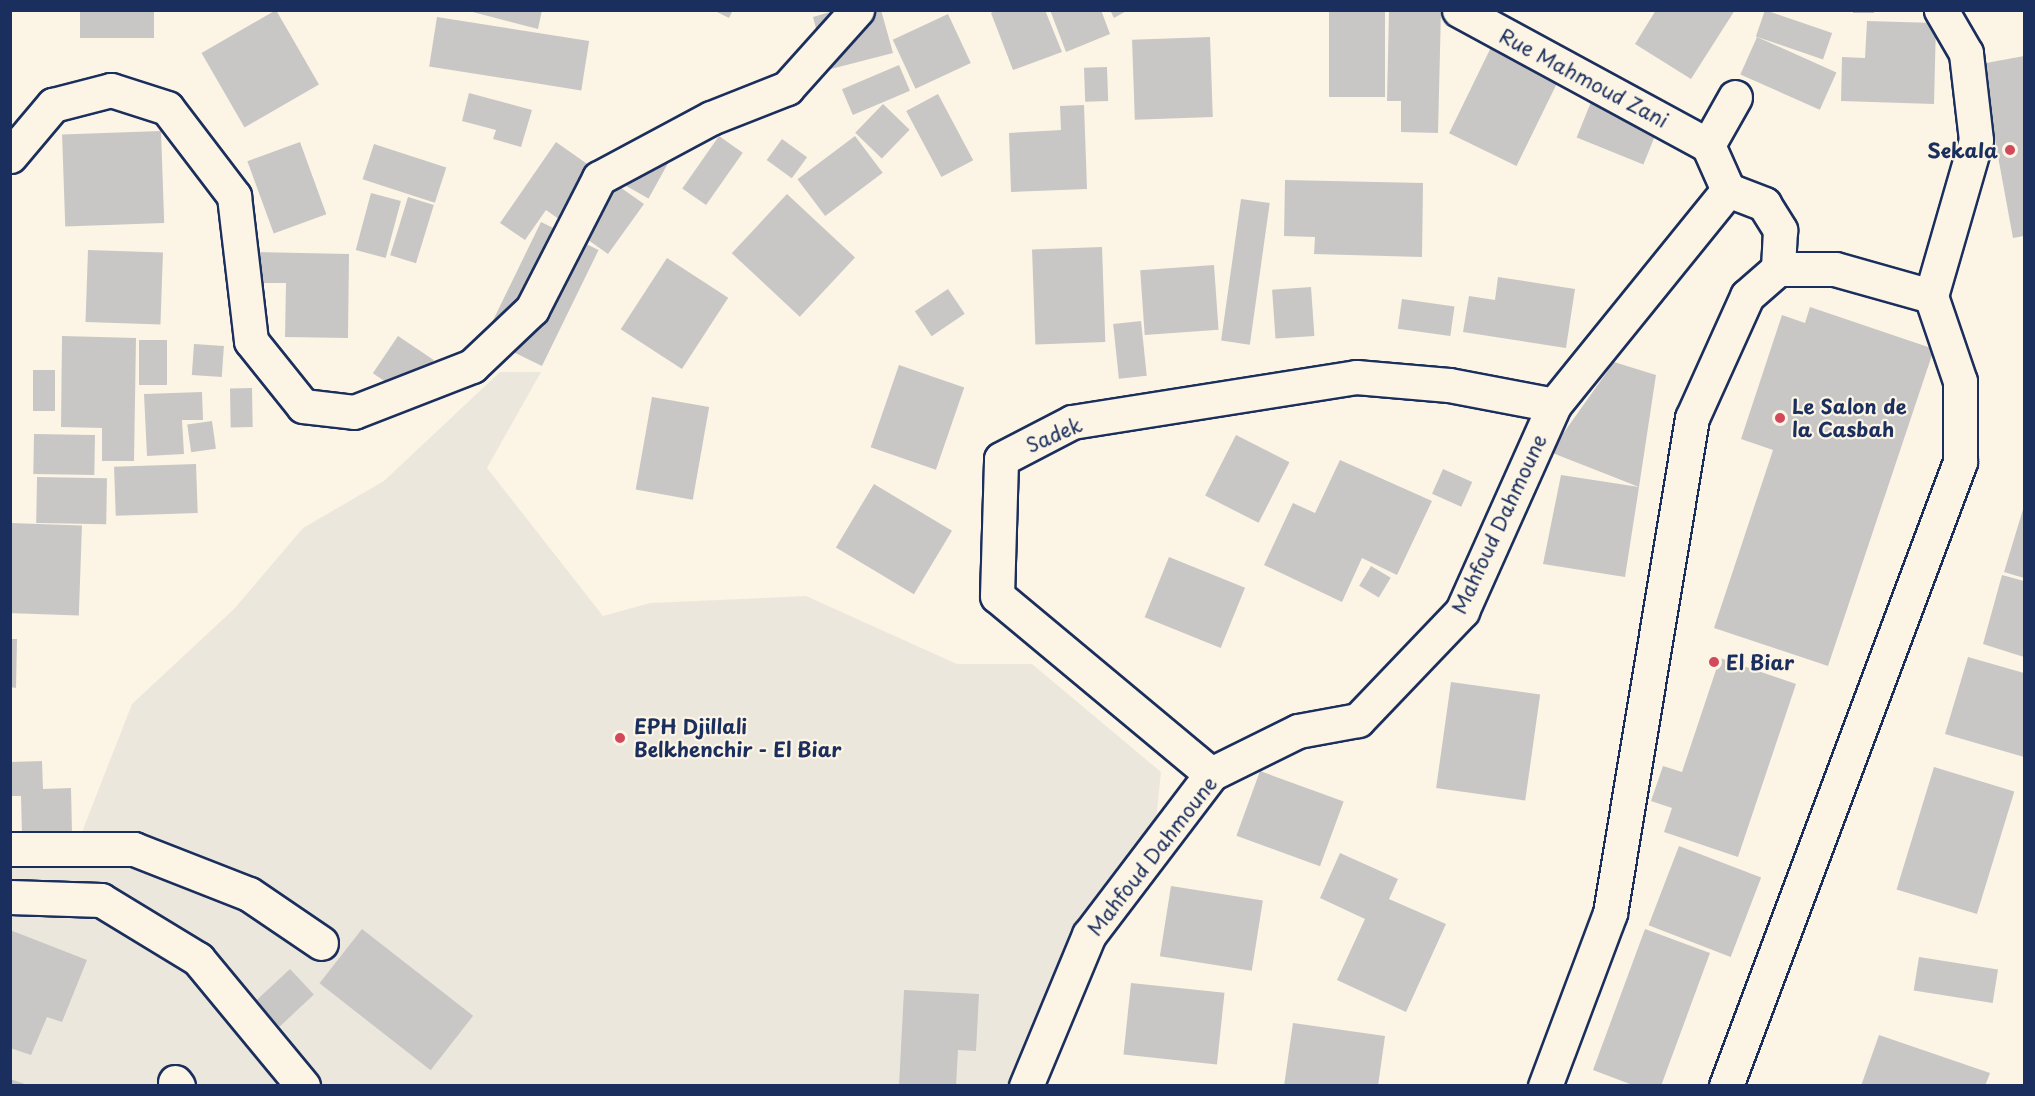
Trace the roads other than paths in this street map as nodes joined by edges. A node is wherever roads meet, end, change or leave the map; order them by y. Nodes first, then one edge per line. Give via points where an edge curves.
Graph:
1 (857, 10) edge
2 (1459, 10) edge
3 (1941, 10) edge
4 (1735, 97) dead end
5 (1708, 146) junction
6 (10, 156) edge
7 (1728, 190) junction
8 (1778, 269) junction
9 (1931, 296) junction
10 (1554, 405) junction
11 (1211, 774) junction
12 (10, 849) edge
13 (10, 897) edge
14 (321, 943) dead end
15 (303, 1086) edge
16 (1026, 1086) edge
17 (1545, 1086) edge
18 (1726, 1086) edge

1 - 6 street via 787,88 711,118 599,178 532,309 472,366 354,412 303,406 251,341 234,196 166,108 111,90 53,105
2 - 5 street, Rue Mahmoud Zani
3 - 9 street via 1966,53 1976,140
4 - 5 street
5 - 7 street
7 - 8 street via 1764,204 1780,230
7 - 10 street, Mahfoud Dahmoune
8 - 9 street via 1835,268
8 - 17 street via 1747,296 1692,418 1610,913
9 - 18 street via 1960,381 1960,462
10 - 11 street, Mahfoud Dahmoune via 1462,611 1358,720 1298,731
10 - 11 street, Sadek via 1449,385 1356,377 1072,422 1001,459 998,596
11 - 16 street, Mahfoud Dahmoune via 1089,934
12 - 14 street via 134,849 249,894
13 - 15 street via 100,900 198,959

